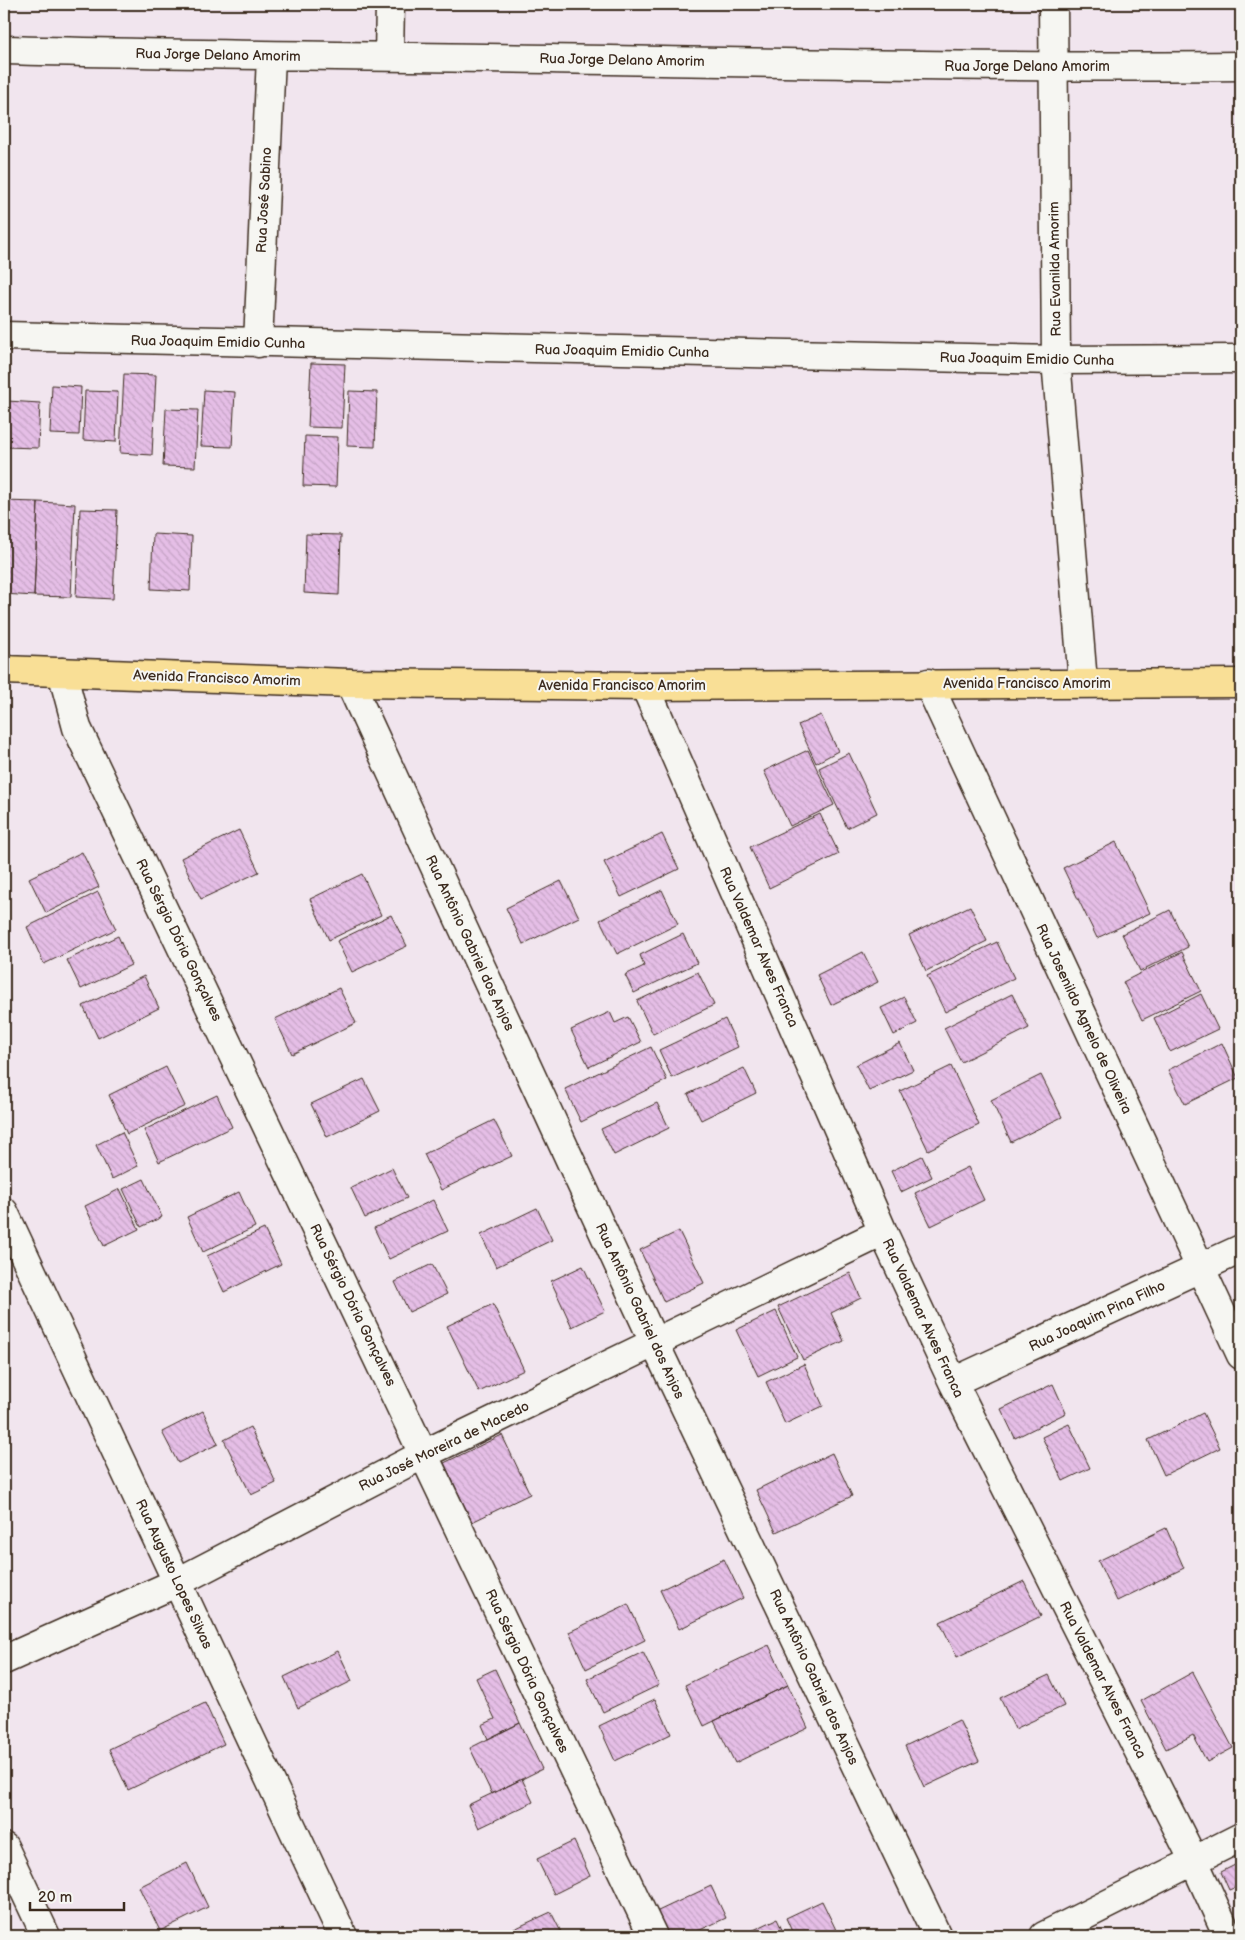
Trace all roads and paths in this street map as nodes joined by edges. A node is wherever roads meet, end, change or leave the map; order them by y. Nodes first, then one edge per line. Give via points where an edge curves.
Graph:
1 (390, 4) edge
2 (1053, 4) edge
3 (4, 50) edge
4 (271, 56) junction
5 (389, 56) junction
6 (1241, 66) edge
7 (1053, 68) junction
8 (4, 336) edge
9 (258, 343) junction
10 (1241, 359) edge
11 (1056, 360) junction
12 (4, 670) edge
13 (62, 672) junction
14 (1083, 682) junction
15 (350, 683) junction
16 (928, 683) junction
17 (1241, 683) edge
18 (645, 686) junction
19 (4, 1212) edge
20 (883, 1232) junction
21 (1241, 1249) edge
22 (1200, 1270) junction
23 (655, 1344) junction
24 (1241, 1355) edge
25 (953, 1382) junction
26 (424, 1454) junction
27 (178, 1582) junction
28 (4, 1660) edge
29 (1241, 1837) edge
30 (4, 1847) edge
31 (1194, 1861) junction
32 (46, 1936) edge
33 (343, 1936) edge
34 (653, 1936) edge
35 (937, 1936) edge
36 (1044, 1936) edge
37 (1228, 1936) edge

1 - 5 street
2 - 7 street, Rua Evanilda Amorim
3 - 4 street, Rua Jorge Delano Amorim
4 - 5 street, Rua Jorge Delano Amorim
4 - 9 street, Rua José Sabino
5 - 7 street, Rua Jorge Delano Amorim
6 - 7 street, Rua Jorge Delano Amorim
7 - 11 street, Rua Evanilda Amorim
8 - 9 street, Rua Joaquim Emidio Cunha
9 - 11 street, Rua Joaquim Emidio Cunha
10 - 11 street, Rua Joaquim Emidio Cunha
11 - 14 street, Rua Evanilda Amorim
12 - 13 main road, Avenida Francisco Amorim
13 - 15 main road, Avenida Francisco Amorim
13 - 26 street, Rua Sérgio Dória Gonçalves via 78,728
14 - 16 main road, Avenida Francisco Amorim
14 - 17 main road, Avenida Francisco Amorim
15 - 18 main road, Avenida Francisco Amorim
15 - 23 street, Rua Antônio Gabriel dos Anjos
16 - 18 main road, Avenida Francisco Amorim
16 - 22 street, Rua Josenildo Agnelo de Oliveira
18 - 20 street, Rua Valdemar Alves Franca
19 - 27 street, Rua Augusto Lopes Silvas
20 - 23 street, Rua José Moreira de Macedo
20 - 25 street, Rua Valdemar Alves Franca
21 - 22 street, Rua Joaquim Pina Filho
22 - 24 street, Rua Josenildo Agnelo de Oliveira
22 - 25 street, Rua Joaquim Pina Filho
23 - 26 street, Rua José Moreira de Macedo
23 - 35 street, Rua Antônio Gabriel dos Anjos
25 - 31 street, Rua Valdemar Alves Franca
26 - 27 street, Rua José Moreira de Macedo
26 - 34 street, Rua Sérgio Dória Gonçalves
27 - 28 street, Rua José Moreira de Macedo
27 - 33 street, Rua Augusto Lopes Silvas
29 - 31 street
30 - 32 street
31 - 36 street
31 - 37 street, Rua Valdemar Alves Franca

